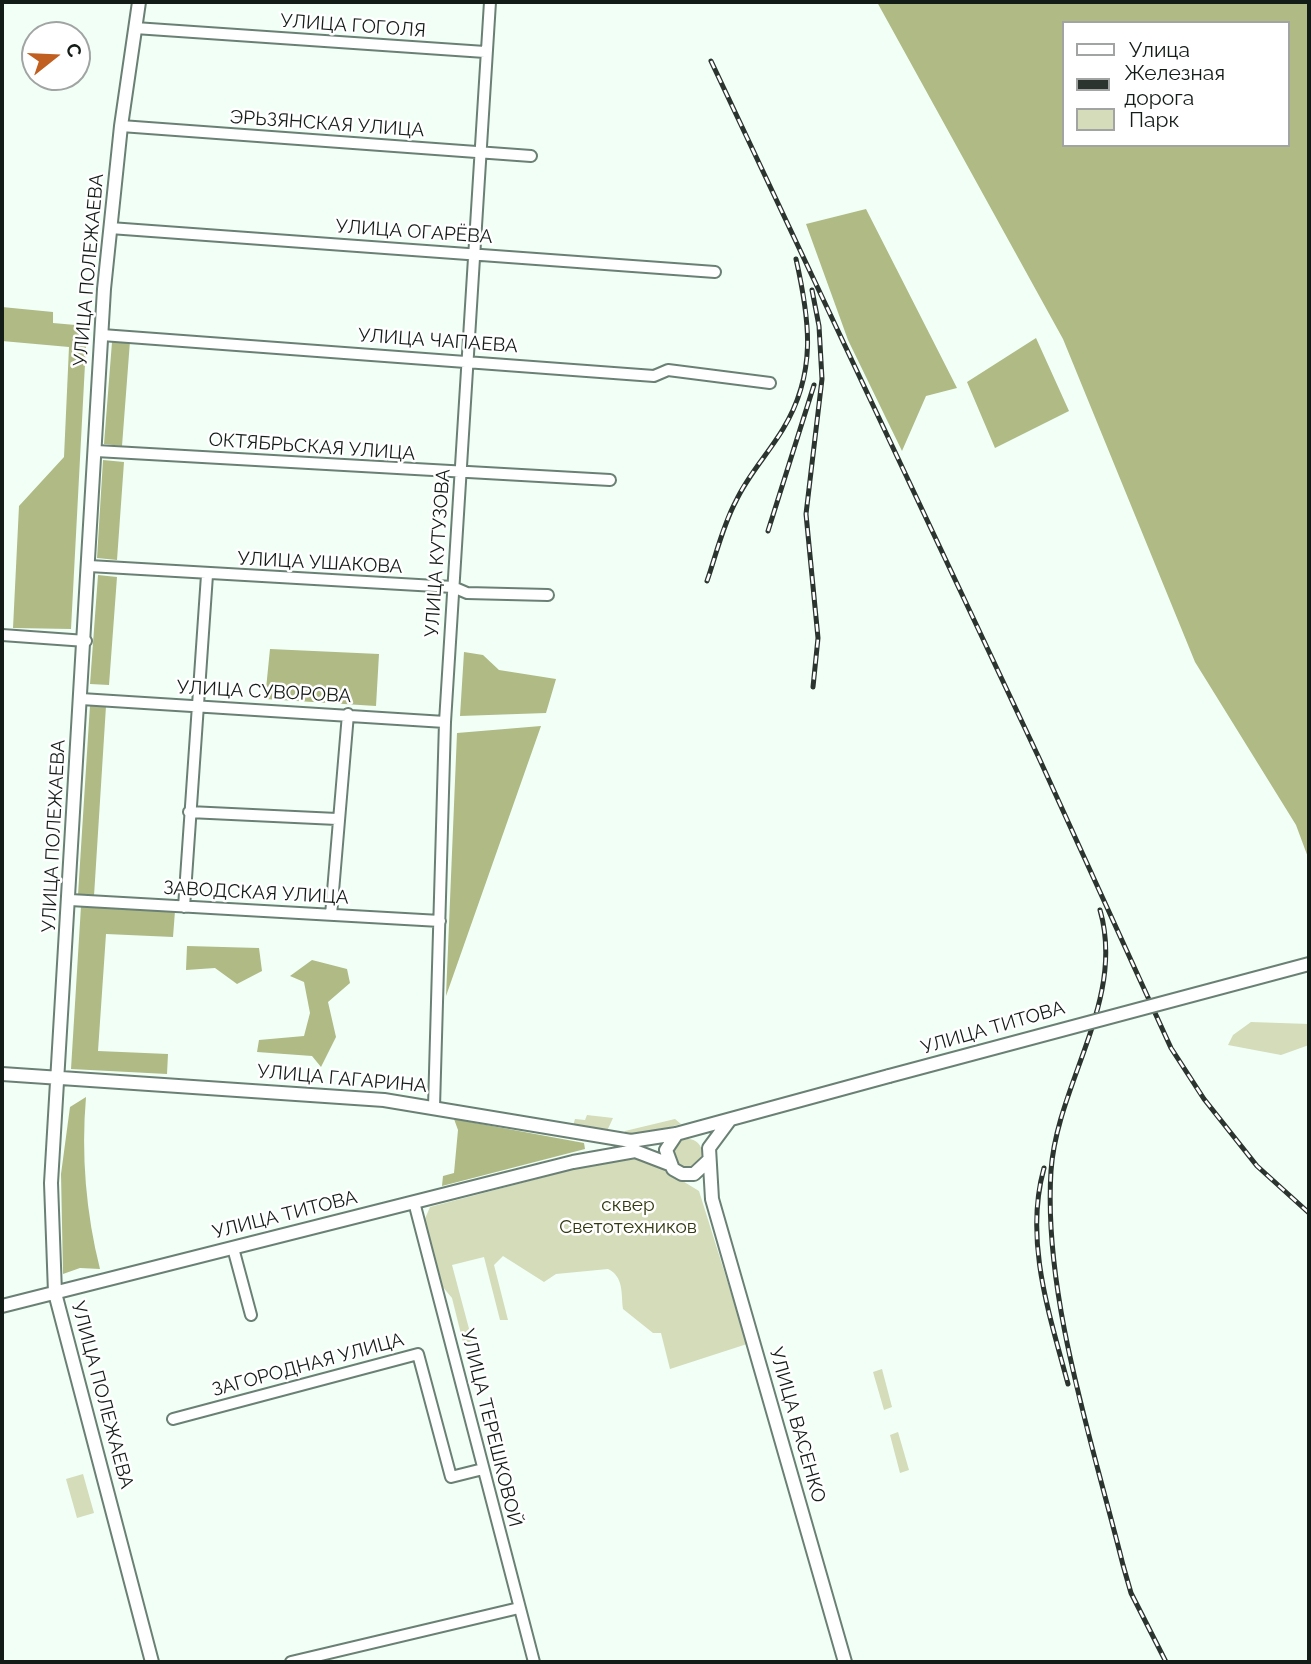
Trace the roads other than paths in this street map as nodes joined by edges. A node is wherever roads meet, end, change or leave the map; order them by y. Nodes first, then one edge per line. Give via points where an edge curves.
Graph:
1 (139, 2) edge
2 (490, 2) edge
3 (135, 28) junction
4 (485, 52) junction
5 (121, 126) junction
6 (480, 152) junction
7 (531, 156) dead end
8 (110, 228) junction
9 (474, 253) junction
10 (715, 272) dead end
11 (102, 335) junction
12 (468, 361) junction
13 (770, 383) dead end
14 (96, 451) junction
15 (461, 474) junction
16 (610, 480) dead end
17 (89, 566) junction
18 (207, 575) junction
19 (453, 587) junction
20 (548, 595) dead end
21 (2, 635) edge
22 (86, 640) junction
23 (81, 699) junction
24 (198, 705) junction
25 (348, 714) junction
26 (445, 722) junction
27 (189, 812) junction
28 (337, 818) junction
29 (70, 901) junction
30 (184, 907) junction
31 (331, 915) junction
32 (440, 921) junction
33 (1309, 964) edge
34 (2, 1074) edge
35 (58, 1077) junction
36 (434, 1107) junction
37 (732, 1118) junction
38 (583, 1133) junction
39 (682, 1133) junction
40 (615, 1139) junction
41 (644, 1153) junction
42 (709, 1154) junction
43 (578, 1161) junction
44 (669, 1164) junction
45 (688, 1175) junction
46 (712, 1199) junction
47 (414, 1202) junction
48 (233, 1248) junction
49 (55, 1293) junction
50 (2, 1306) edge
51 (251, 1315) dead end
52 (173, 1419) dead end
53 (483, 1469) junction
54 (519, 1608) junction
55 (152, 1662) edge
56 (291, 1662) edge
57 (534, 1662) edge
58 (845, 1662) edge

1 - 3 main road, УЛИЦА ПОЛЕЖАЕВА
2 - 4 street, УЛИЦА КУТУЗОВА
3 - 4 street, УЛИЦА ГОГОЛЯ
3 - 5 main road, УЛИЦА ПОЛЕЖАЕВА
4 - 6 street, УЛИЦА КУТУЗОВА
5 - 6 street, ЭРЬЗЯНСКАЯ УЛИЦА
5 - 8 main road, УЛИЦА ПОЛЕЖАЕВА
6 - 7 street, ЭРЬЗЯНСКАЯ УЛИЦА
6 - 9 street, УЛИЦА КУТУЗОВА
8 - 9 street, УЛИЦА ОГАРЁВА
8 - 11 main road, УЛИЦА ПОЛЕЖАЕВА
9 - 10 street, УЛИЦА ОГАРЁВА
9 - 12 street, УЛИЦА КУТУЗОВА
11 - 12 street, УЛИЦА ЧАПАЕВА
11 - 14 main road, УЛИЦА ПОЛЕЖАЕВА
12 - 13 street, УЛИЦА ЧАПАЕВА via 654,376 668,370
12 - 15 street, УЛИЦА КУТУЗОВА
14 - 15 street, ОКТЯБРЬСКАЯ УЛИЦА
14 - 17 main road, УЛИЦА ПОЛЕЖАЕВА
15 - 16 street, ОКТЯБРЬСКАЯ УЛИЦА
15 - 19 street, УЛИЦА КУТУЗОВА
17 - 18 street, УЛИЦА УШАКОВА
17 - 22 main road, УЛИЦА ПОЛЕЖАЕВА
18 - 19 street, УЛИЦА УШАКОВА
18 - 24 street
19 - 20 street, УЛИЦА УШАКОВА via 467,593
19 - 26 street, УЛИЦА КУТУЗОВА
21 - 22 street
22 - 23 main road, УЛИЦА ПОЛЕЖАЕВА
23 - 24 street, УЛИЦА СУВОРОВА
23 - 29 main road, УЛИЦА ПОЛЕЖАЕВА
24 - 25 street, УЛИЦА СУВОРОВА
24 - 27 street
25 - 26 street, УЛИЦА СУВОРОВА
25 - 28 street
26 - 32 street, УЛИЦА КУТУЗОВА
27 - 28 street
27 - 30 street
28 - 31 street
29 - 30 street, ЗАВОДСКАЯ УЛИЦА
29 - 35 main road, УЛИЦА ПОЛЕЖАЕВА
30 - 31 street, ЗАВОДСКАЯ УЛИЦА
31 - 32 street, ЗАВОДСКАЯ УЛИЦА
32 - 36 street, УЛИЦА КУТУЗОВА
33 - 37 main road, УЛИЦА ТИТОВА, bridge
34 - 35 main road, УЛИЦА ГАГАРИНА
35 - 36 main road, УЛИЦА ГАГАРИНА
35 - 49 main road, УЛИЦА ПОЛЕЖАЕВА via 51,1175
36 - 38 main road, УЛИЦА ГАГАРИНА
37 - 39 main road, УЛИЦА ТИТОВА
37 - 42 main road via 719,1131
38 - 40 main road, УЛИЦА ГАГАРИНА
38 - 43 main road via 591,1145
39 - 40 main road, УЛИЦА ГАГАРИНА via 646,1141
39 - 42 main road via 699,1134
39 - 44 main road via 667,1145
40 - 41 main road
41 - 43 main road, УЛИЦА ТИТОВА via 624,1151
41 - 44 main road, УЛИЦА ТИТОВА
42 - 45 main road via 700,1171
42 - 46 main road, УЛИЦА ВАСЕНКО
43 - 47 main road, УЛИЦА ТИТОВА
44 - 45 main road
45 - 46 main road, УЛИЦА ВАСЕНКО
46 - 58 main road, УЛИЦА ВАСЕНКО
47 - 48 main road, УЛИЦА ТИТОВА
47 - 53 street, УЛИЦА ТЕРЕШКОВОЙ
48 - 49 main road, УЛИЦА ТИТОВА
48 - 51 street
49 - 50 main road, УЛИЦА ТИТОВА
49 - 55 main road, УЛИЦА ПОЛЕЖАЕВА
52 - 53 street, ЗАГОРОДНАЯ УЛИЦА via 418,1354 451,1477
53 - 54 street, УЛИЦА ТЕРЕШКОВОЙ
54 - 56 street
54 - 57 street, УЛИЦА ТЕРЕШКОВОЙ

